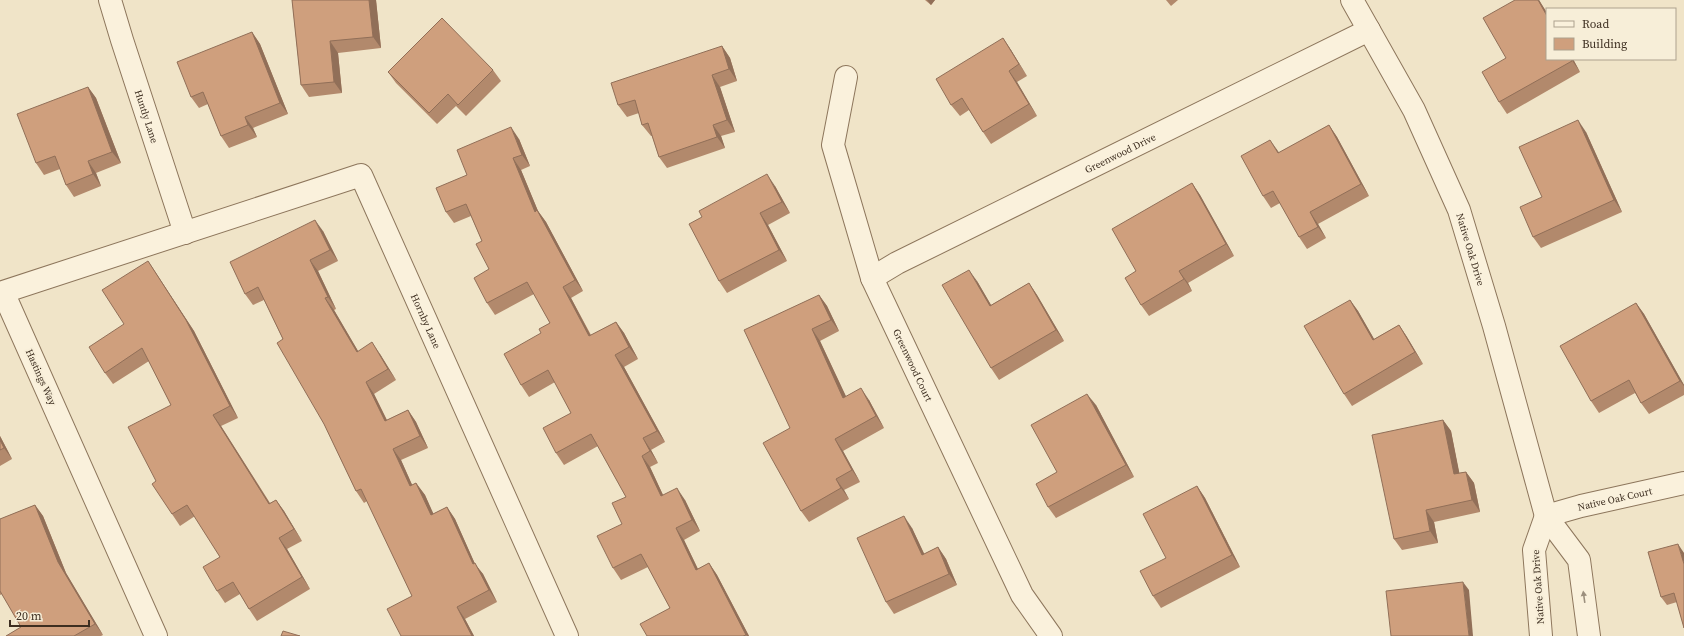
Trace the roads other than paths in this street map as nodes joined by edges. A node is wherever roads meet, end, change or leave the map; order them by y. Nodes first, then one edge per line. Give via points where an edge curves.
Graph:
1 (110, 0) edge
2 (1352, 0) edge
3 (1369, 30) junction
4 (846, 77) dead end
5 (185, 233) junction
6 (872, 278) junction
7 (1684, 483) edge
8 (1546, 516) junction
9 (156, 636) edge
10 (567, 636) edge
11 (1051, 636) edge
12 (1541, 636) edge
13 (1589, 636) edge

1 - 5 street, Huntly Lane
2 - 3 street, Native Oak Drive
3 - 6 street, Greenwood Drive via 897,262
3 - 8 street, Native Oak Drive via 1414,110 1459,210
4 - 6 street, Greenwood Court via 833,145
5 - 9 street, Hastings Way via 3,292
5 - 10 street, Hornby Lane via 361,176
6 - 11 street, Greenwood Court via 1022,595
7 - 8 street, Native Oak Court
8 - 12 street, Native Oak Drive via 1534,550
13 -> 8 street, Native Oak Drive via 1579,560

